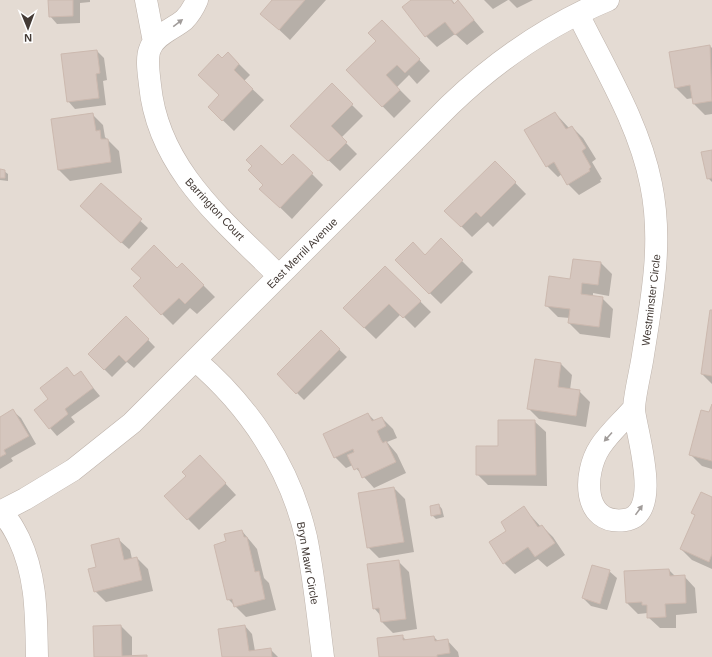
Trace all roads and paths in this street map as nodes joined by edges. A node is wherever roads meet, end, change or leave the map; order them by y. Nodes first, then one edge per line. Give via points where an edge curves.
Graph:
1 (146, 0) edge
2 (197, 0) edge
3 (608, 0) edge
4 (578, 14) junction
5 (154, 42) junction
6 (279, 276) junction
7 (195, 360) junction
8 (634, 408) dead end
9 (0, 512) edge
10 (37, 657) edge
11 (323, 657) edge

1 - 5 street, Barrington Court
5 -> 2 street via 184,20
3 - 4 street, East Merrill Avenue
4 - 6 street, East Merrill Avenue via 532,39 476,80
4 - 8 street, Westminster Circle via 635,132 648,171 655,206 656,271
5 - 6 street, Barrington Court via 149,57 153,104 160,130 174,160 202,198
6 - 7 street, East Merrill Avenue
7 - 9 street, East Merrill Avenue via 111,441 50,485
7 - 11 street, Bryn Mawr Circle via 221,384 250,418 275,456 287,482 305,536
9 - 10 street via 17,535 31,574 36,603

